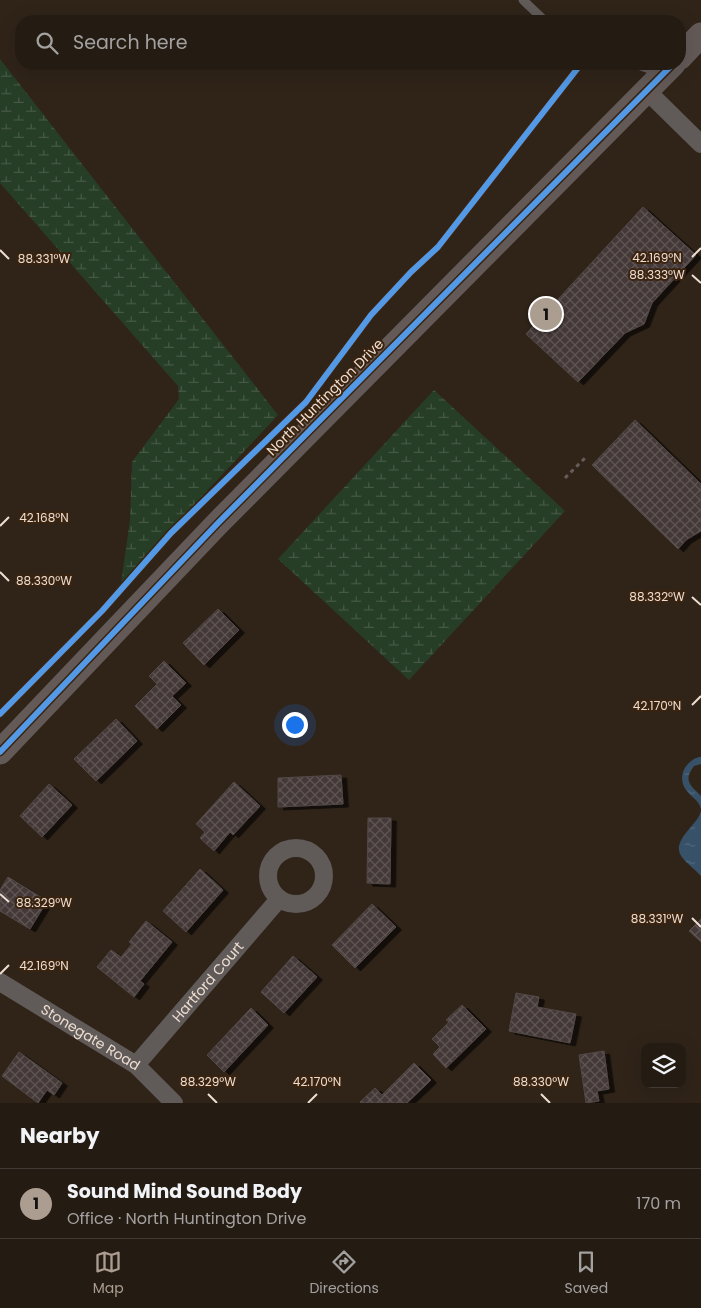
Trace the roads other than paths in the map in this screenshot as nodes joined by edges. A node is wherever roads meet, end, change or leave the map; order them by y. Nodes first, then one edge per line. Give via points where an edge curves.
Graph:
1 (523, 0) edge
2 (539, 15) edge
3 (701, 35) edge
4 (686, 50) edge
5 (666, 71) edge
6 (701, 144) edge
7 (0, 752) edge
8 (279, 899) dead end
9 (0, 982) edge
10 (136, 1065) junction
11 (174, 1103) edge

1 - 2 lane
3 - 4 street, North Huntington Drive
5 - 6 street
5 - 7 street, North Huntington Drive via 218,523
8 - 10 street, Hartford Court
9 - 10 street, Stonegate Road
10 - 11 street, Stonegate Road

